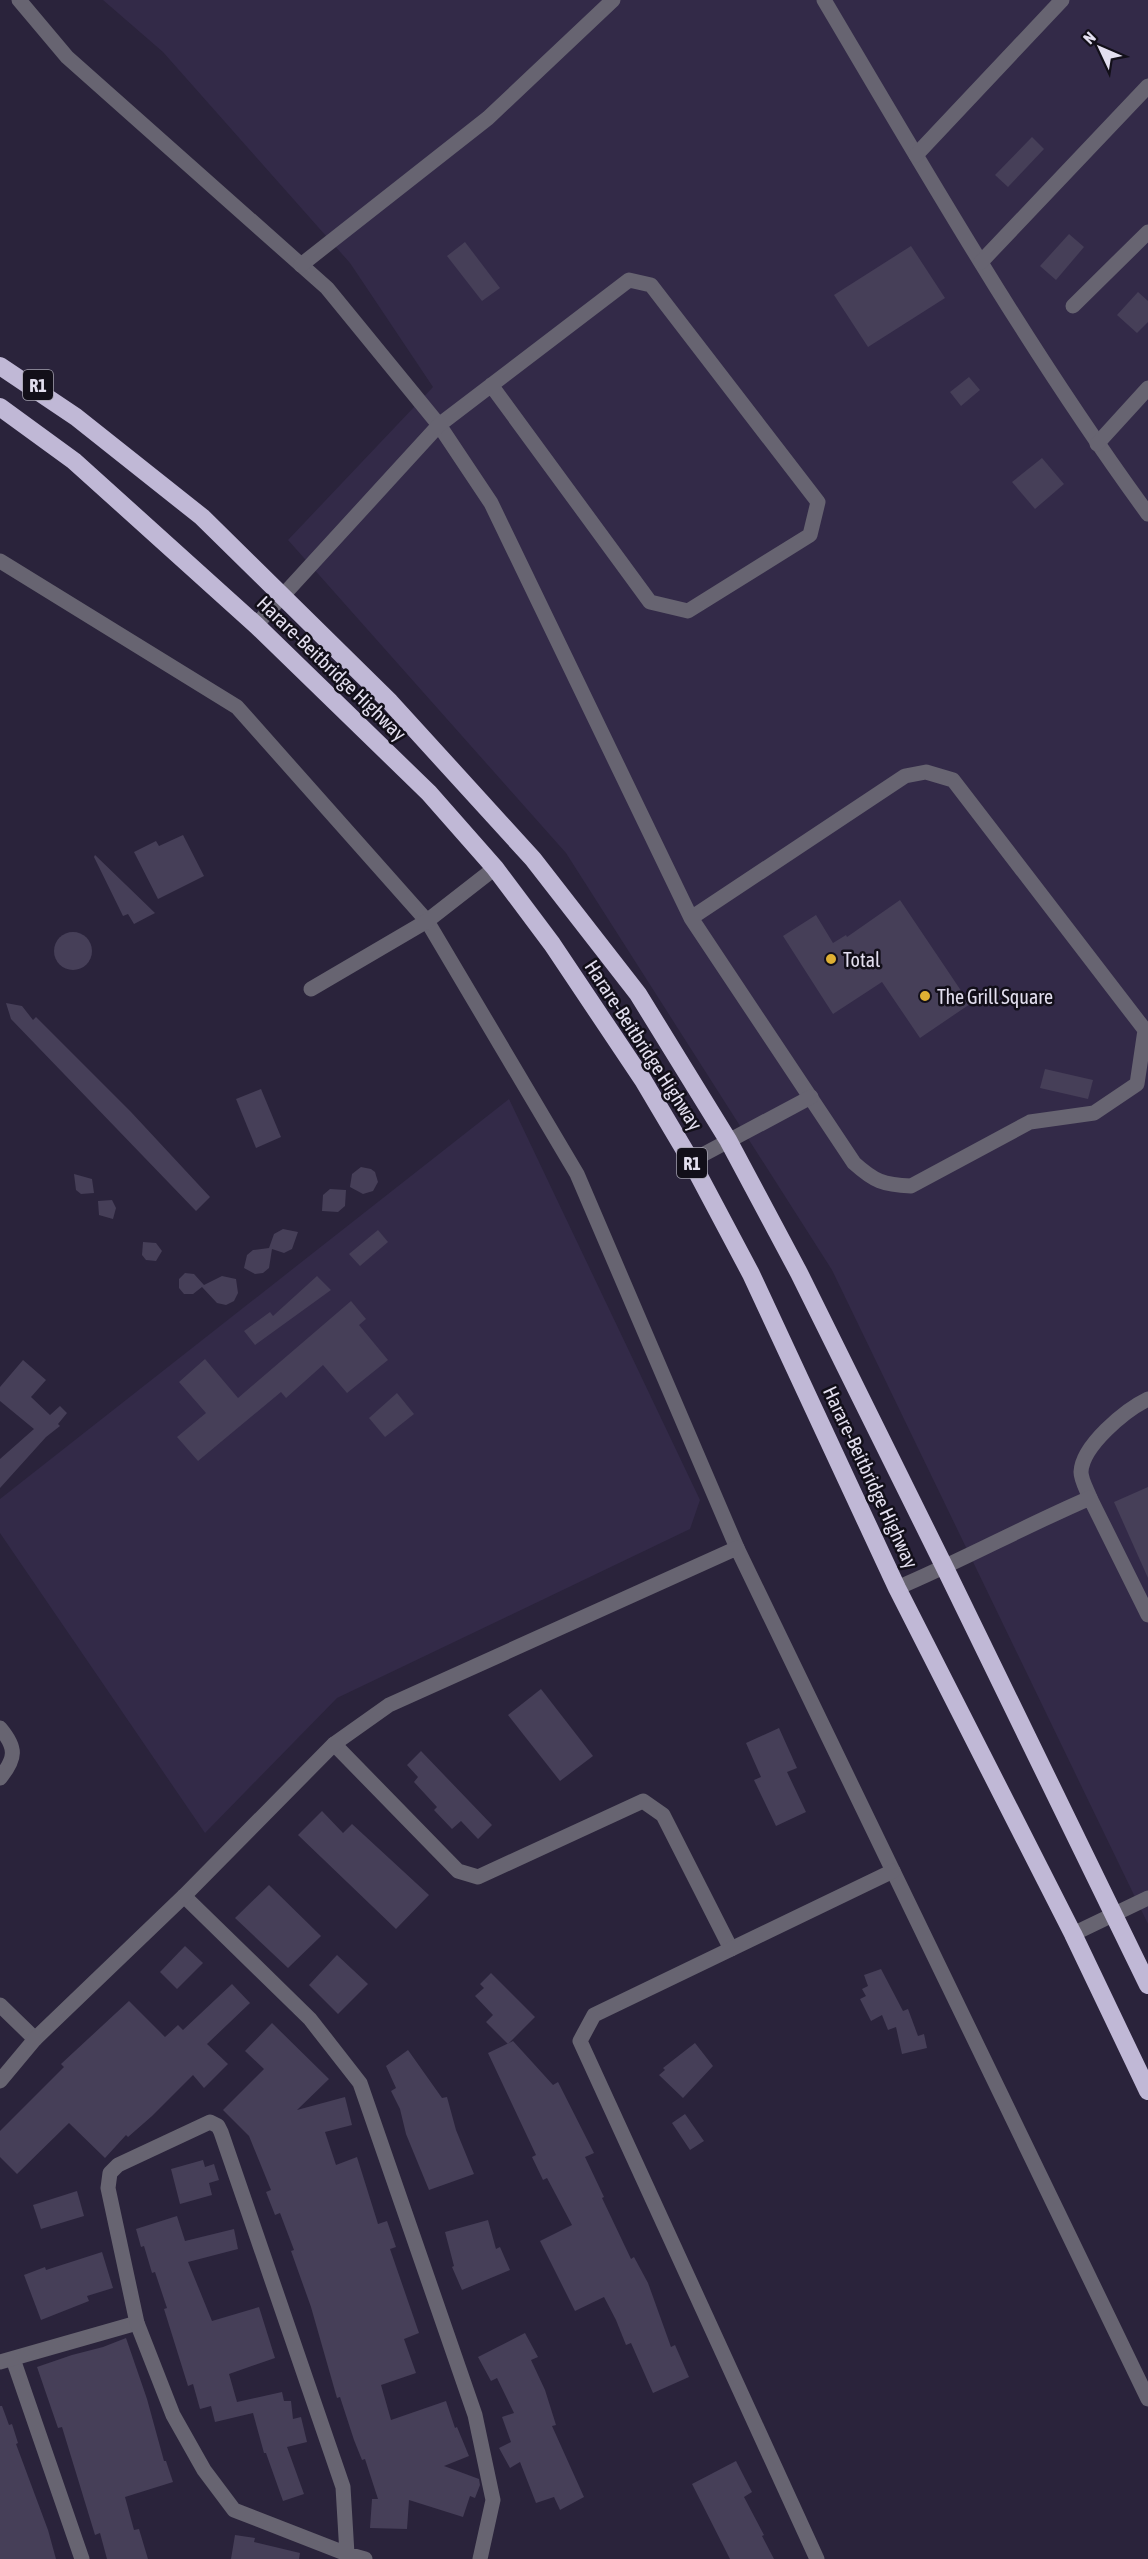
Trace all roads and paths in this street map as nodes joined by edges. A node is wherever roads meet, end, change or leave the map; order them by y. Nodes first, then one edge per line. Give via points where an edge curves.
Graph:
1 (19, 0) edge
2 (613, 0) edge
3 (824, 0) edge
4 (1062, 0) edge
5 (1148, 86) edge
6 (915, 155) junction
7 (1148, 232) edge
8 (981, 262) junction
9 (301, 265) junction
10 (1072, 306) dead end
11 (0, 354) edge
12 (0, 366) edge
13 (491, 385) junction
14 (1148, 388) edge
15 (0, 407) edge
16 (76, 417) junction
17 (439, 425) junction
18 (1097, 444) junction
19 (1145, 505) edge
20 (0, 561) edge
21 (283, 598) junction
22 (256, 625) junction
23 (495, 868) junction
24 (692, 918) junction
25 (427, 921) junction
26 (311, 989) dead end
27 (811, 1097) junction
28 (728, 1140) junction
29 (691, 1161) junction
30 (1148, 1399) edge
31 (1090, 1498) junction
32 (737, 1548) junction
33 (945, 1568) junction
34 (897, 1588) junction
35 (1148, 1615) edge
36 (0, 1728) edge
37 (334, 1744) junction
38 (0, 1778) edge
39 (893, 1871) junction
40 (184, 1896) junction
41 (1148, 1898) edge
42 (1115, 1914) junction
43 (1073, 1934) junction
44 (731, 1949) junction
45 (1148, 1985) edge
46 (0, 2005) edge
47 (35, 2039) junction
48 (0, 2081) edge
49 (1148, 2091) edge
50 (137, 2324) junction
51 (6, 2361) edge
52 (1148, 2399) edge
53 (346, 2554) junction
54 (82, 2559) edge
55 (365, 2559) edge
56 (480, 2559) edge
57 (817, 2559) edge

1 - 9 street via 67,57
2 - 9 street via 488,118
3 - 6 street
4 - 6 street
5 - 8 street
6 - 8 street
7 - 10 street
8 - 18 street
9 - 17 street via 327,288
11 - 16 highway, R1
12 - 16 highway, Harare-Beitbridge Highway / R1
13 - 13 street via 629,280 651,285 818,502 810,535 688,611 650,602
13 - 17 street
14 - 18 street
15 - 22 highway, Harare-Beitbridge Highway / R1 via 74,461
16 - 21 highway, Harare-Beitbridge Highway / R1 via 202,517
17 - 21 street
17 - 24 street via 490,502
18 - 19 street
20 - 25 street via 237,707
21 - 22 street
21 - 28 highway, Harare-Beitbridge Highway / R1 via 390,702 533,859 638,994
22 - 23 highway, Harare-Beitbridge Highway / R1 via 429,793
23 - 25 street
23 - 29 highway, Harare-Beitbridge Highway / R1 via 552,944 643,1080
24 - 27 street
24 - 27 street via 905,776 926,772 952,780 1145,1030 1137,1084 1094,1113 1030,1122 910,1186 872,1179 854,1163
25 - 26 street
25 - 32 street via 577,1174
27 - 28 street
28 - 29 street
28 - 33 highway, Harare-Beitbridge Highway / R1 via 799,1273
29 - 34 highway, Harare-Beitbridge Highway / R1 via 751,1274
30 - 31 street via 1092,1444 1083,1458 1081,1475
31 - 33 street via 1029,1524
31 - 35 street
32 - 37 street via 389,1705
32 - 39 street
33 - 34 street
33 - 42 highway, Harare-Beitbridge Highway / R1
34 - 43 highway, Harare-Beitbridge Highway / R1
36 - 38 street via 13,1748 12,1762
37 - 40 street
37 - 44 street via 458,1871 478,1877 643,1801 663,1815
39 - 44 street
39 - 52 street
40 - 47 street
40 - 56 street via 310,2019 360,2083 475,2415 493,2500
41 - 42 street
42 - 43 street
42 - 45 highway, Harare-Beitbridge Highway / R1
43 - 49 highway, Harare-Beitbridge Highway / R1
44 - 57 street via 594,2015 580,2041
46 - 47 street
47 - 48 street
50 - 51 street
50 - 53 street via 173,2415 204,2470 234,2510
50 - 53 street via 108,2188 111,2173 118,2165 215,2123 343,2487
51 - 54 street
53 - 55 street

